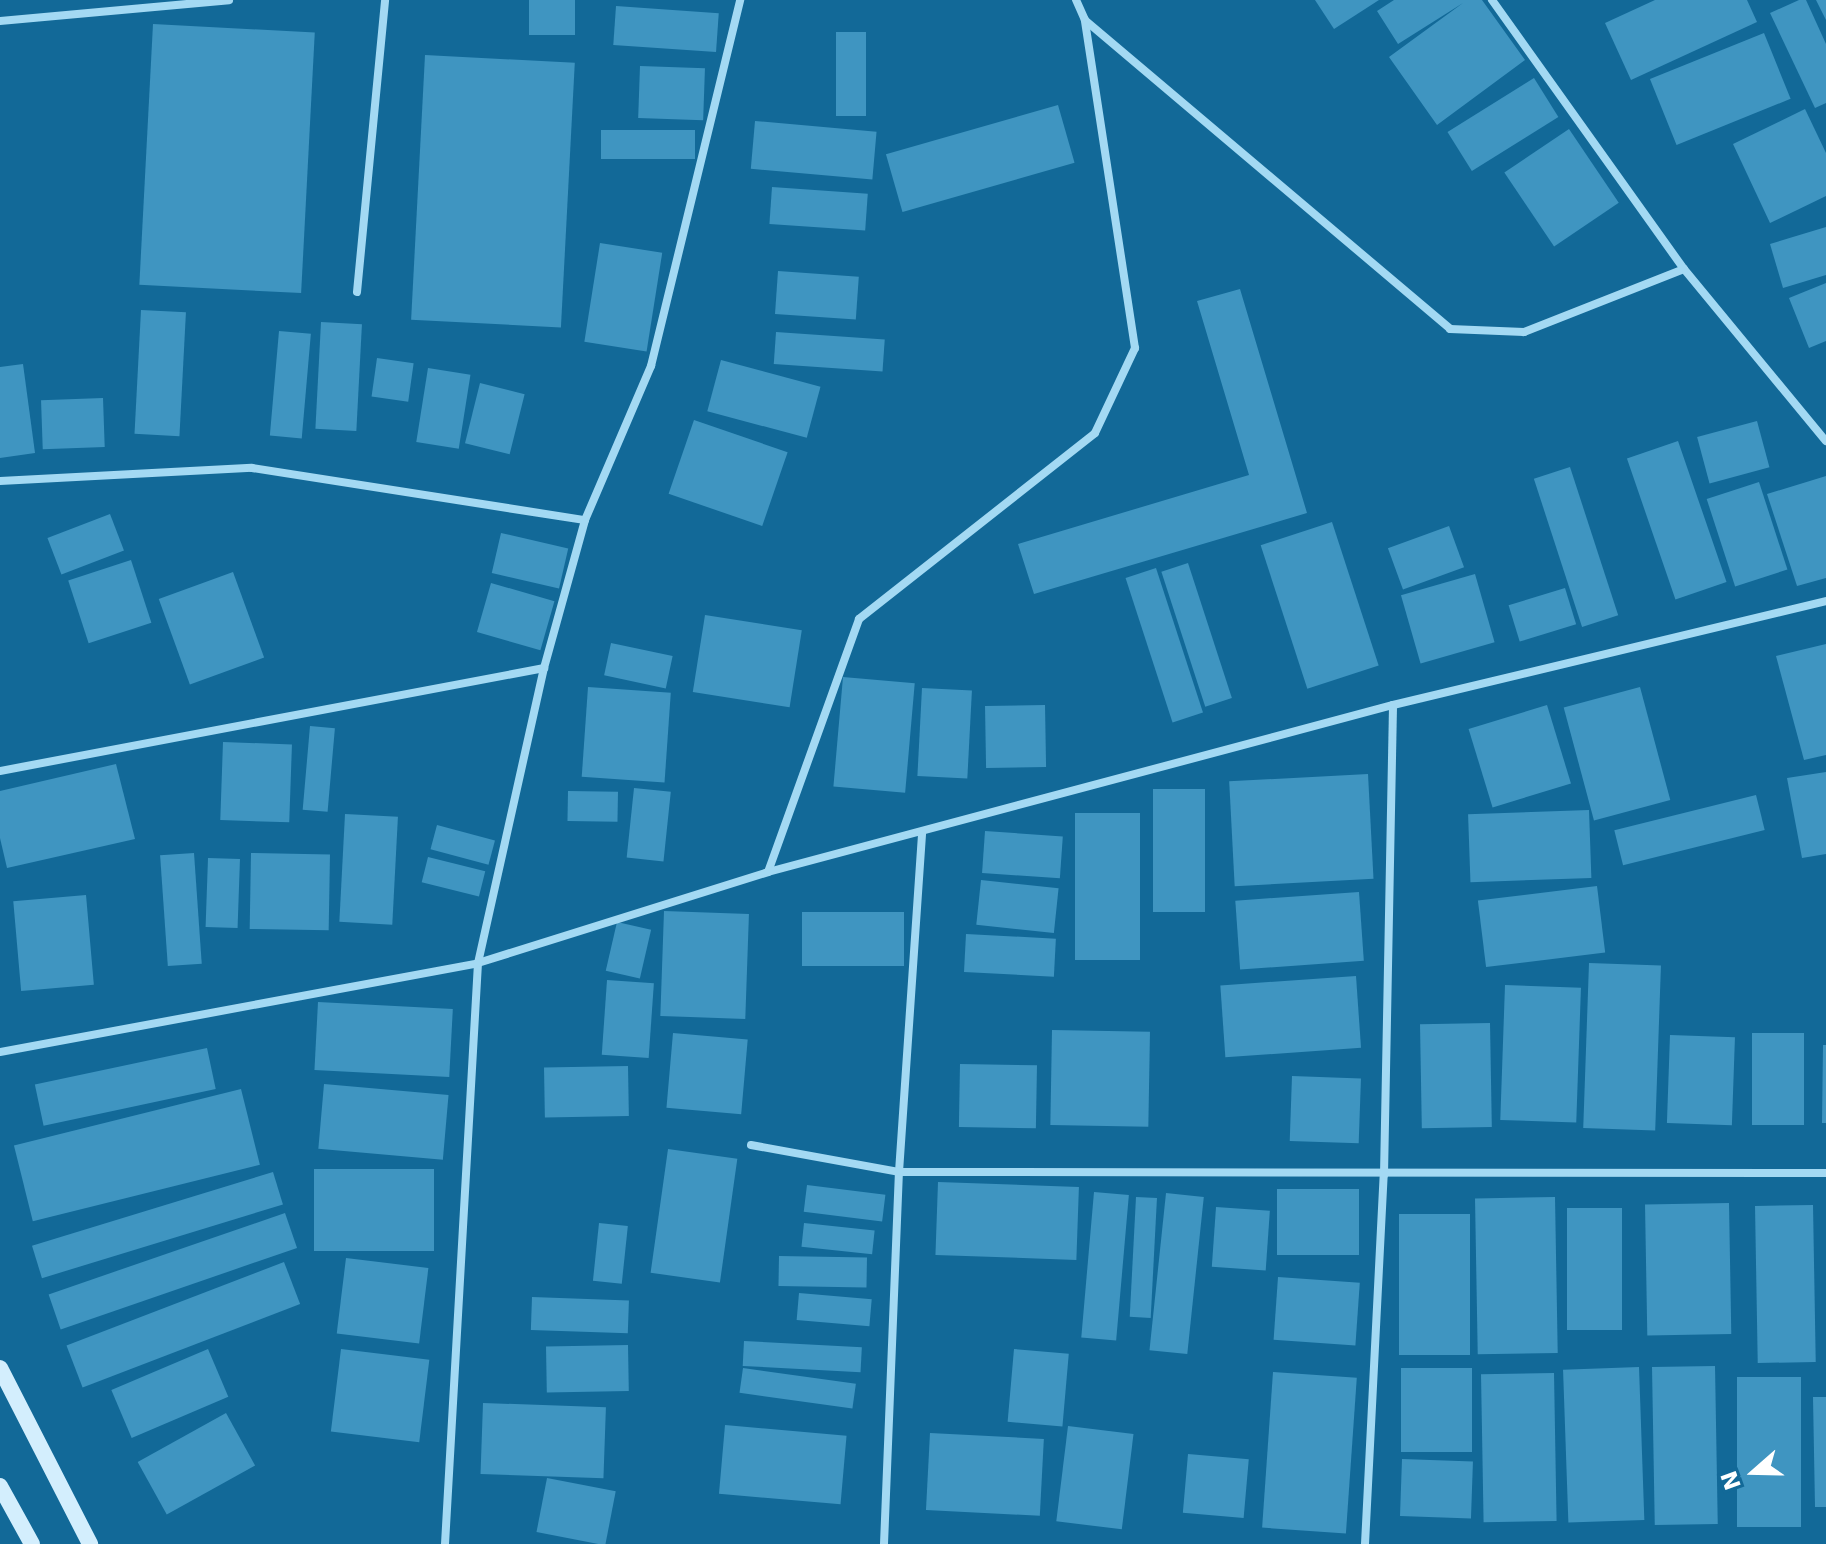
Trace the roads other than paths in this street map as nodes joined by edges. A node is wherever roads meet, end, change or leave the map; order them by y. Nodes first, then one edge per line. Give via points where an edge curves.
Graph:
1 (229, 0) edge
2 (385, 0) edge
3 (740, 0) edge
4 (1076, 0) edge
5 (1492, 0) edge
6 (1085, 20) junction
7 (0, 21) edge
8 (1684, 269) junction
9 (357, 292) dead end
10 (1826, 441) edge
11 (0, 481) edge
12 (585, 520) junction
13 (1826, 601) edge
14 (544, 668) junction
15 (1393, 705) junction
16 (0, 771) edge
17 (922, 833) junction
18 (768, 872) junction
19 (478, 963) junction
20 (0, 1052) edge
21 (751, 1145) dead end
22 (899, 1172) junction
23 (1826, 1173) edge
24 (1384, 1175) junction
25 (0, 1368) edge
26 (0, 1486) edge
27 (32, 1544) edge
28 (90, 1544) edge
29 (445, 1544) edge
30 (884, 1544) edge
31 (1365, 1544) edge

1 - 7 street
2 - 9 street
3 - 12 street via 651,366
4 - 6 street
5 - 8 street
6 - 8 street via 1450,329 1524,332
6 - 18 street via 1135,348 1095,433 859,619
8 - 10 street
11 - 12 street via 252,468
12 - 14 street
13 - 15 street
14 - 16 street
14 - 19 street
15 - 17 street
15 - 24 street
17 - 18 street
17 - 22 street
18 - 19 street
19 - 20 street
19 - 29 street
21 - 22 street
22 - 24 street
22 - 30 street
23 - 24 street
24 - 31 street
25 - 28 street
26 - 27 street

